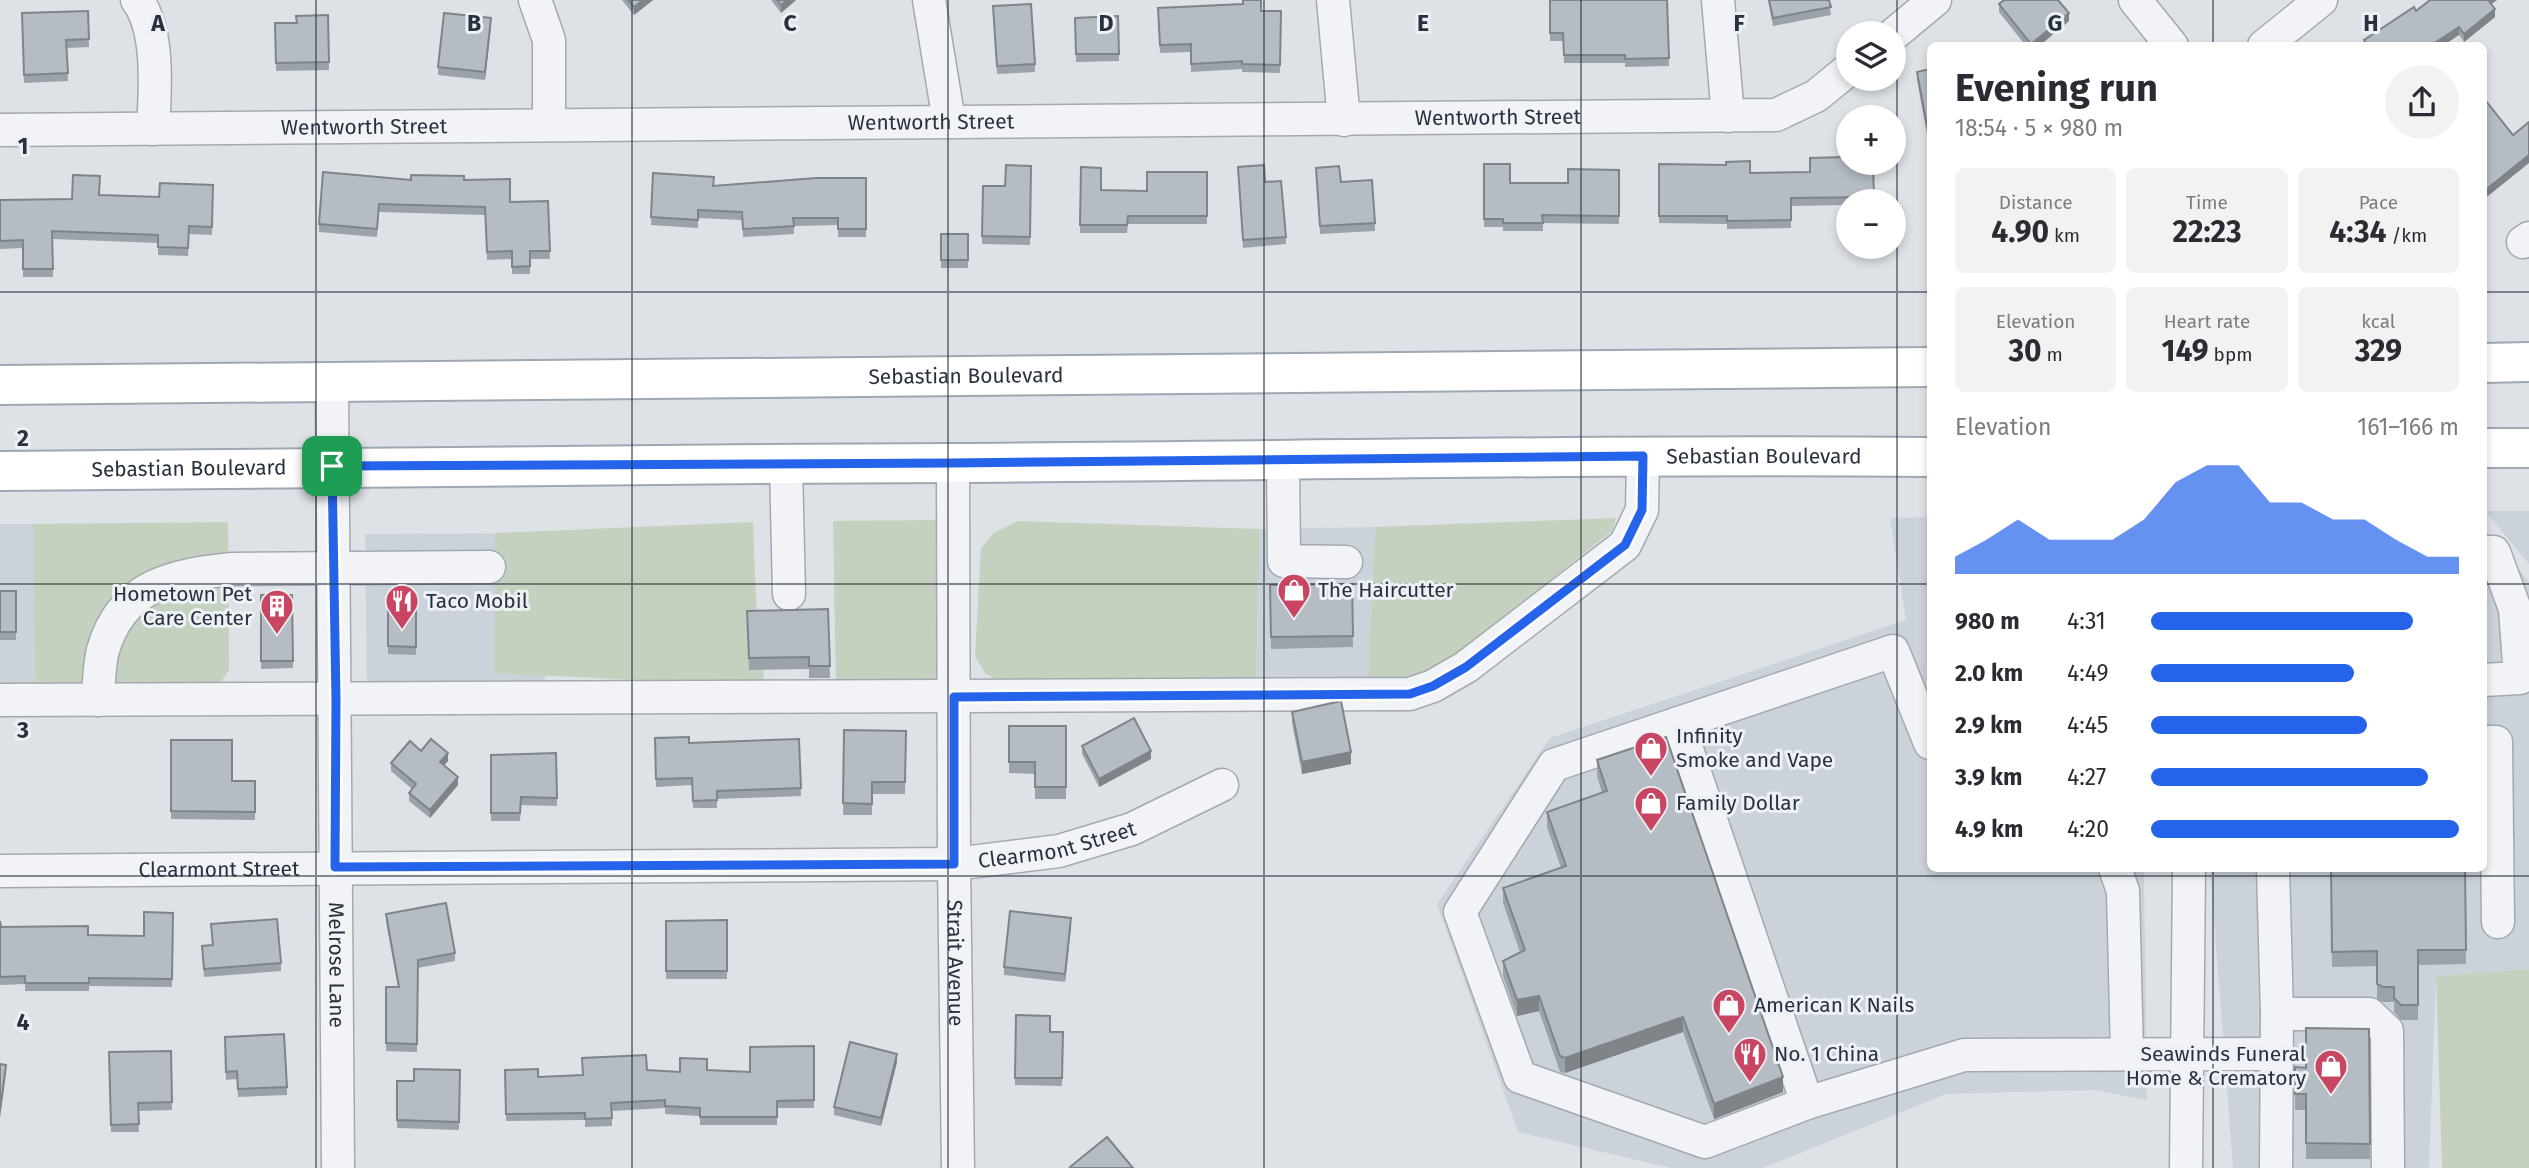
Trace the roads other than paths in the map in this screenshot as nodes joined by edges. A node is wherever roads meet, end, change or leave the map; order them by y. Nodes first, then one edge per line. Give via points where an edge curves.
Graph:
1 (136, 0) edge
2 (535, 0) edge
3 (929, 0) edge
4 (1333, 0) edge
5 (1718, 0) edge
6 (1935, 0) edge
7 (2136, 0) edge
8 (2321, 0) edge
9 (1906, 24) edge
10 (2169, 42) edge
11 (2269, 42) edge
12 (1836, 80) edge
13 (1728, 116) junction
14 (1344, 120) junction
15 (949, 121) junction
16 (549, 125) junction
17 (153, 129) junction
18 (0, 130) edge
19 (2529, 362) edge
20 (2487, 363) edge
21 (1927, 367) edge
22 (332, 382) junction
23 (0, 385) edge
24 (2487, 448) edge
25 (2529, 448) edge
26 (1643, 456) junction
27 (1927, 457) edge
28 (1283, 459) junction
29 (953, 463) junction
30 (786, 464) junction
31 (332, 466) junction
32 (0, 471) edge
33 (2487, 552) edge
34 (1346, 562) dead end
35 (333, 567) junction
36 (489, 567) dead end
37 (789, 594) dead end
38 (2487, 680) edge
39 (954, 697) junction
40 (336, 699) junction
41 (0, 700) edge
42 (98, 700) junction
43 (1678, 723) junction
44 (1927, 736) edge
45 (2487, 742) edge
46 (1222, 785) dead end
47 (2490, 834) edge
48 (954, 864) junction
49 (335, 867) junction
50 (0, 871) edge
51 (2116, 872) edge
52 (2189, 872) edge
53 (2273, 872) edge
54 (2498, 922) dead end
55 (2277, 1014) junction
56 (2187, 1053) junction
57 (2127, 1054) junction
58 (2277, 1054) junction
59 (1807, 1102) junction
60 (338, 1168) edge
61 (958, 1168) edge
62 (2186, 1168) edge
63 (2276, 1168) edge
64 (2388, 1168) edge

1 - 17 street via 144,9 154,53
2 - 16 street via 549,40
3 - 15 street
4 - 14 street
5 - 13 street
6 - 9 street
7 - 10 street
8 - 11 street
12 - 13 street, Wentworth Street via 1816,96 1776,115
13 - 14 street, Wentworth Street
14 - 15 street, Wentworth Street
15 - 16 street, Wentworth Street
16 - 17 street, Wentworth Street
17 - 18 street, Wentworth Street
19 - 20 main road
21 - 22 main road, Sebastian Boulevard
22 - 23 main road, Sebastian Boulevard
22 - 31 street, Melrose Lane
24 - 25 main road
26 - 27 main road, Sebastian Boulevard
26 - 28 main road, Sebastian Boulevard
26 - 39 street via 1642,510 1625,545 1466,667 1433,686 1410,694
28 - 29 main road, Sebastian Boulevard
28 - 34 street via 1284,561
29 - 30 main road, Sebastian Boulevard
29 - 39 street, Strait Avenue
30 - 31 main road, Sebastian Boulevard
30 - 37 street
31 - 32 main road, Sebastian Boulevard
31 - 35 street, Melrose Lane
33 - 38 street via 2494,552 2515,609 2520,678
35 - 36 street
35 - 40 street, Melrose Lane
35 - 42 street via 192,573 151,587 122,609 103,651
39 - 40 street
39 - 48 street, Strait Avenue
40 - 42 street
40 - 49 street, Melrose Lane
41 - 42 street
43 - 44 street via 1893,651
43 - 59 street
43 - 59 street via 1554,765 1460,912 1520,1077 1705,1142
45 - 47 street via 2496,742
46 - 48 street, Clearmont Street via 1132,829 1059,851
47 - 54 street
48 - 49 street, Clearmont Street
48 - 61 street, Strait Avenue
49 - 50 street, Clearmont Street
49 - 60 street, Melrose Lane
51 - 57 street via 2123,891
52 - 56 street
53 - 55 street
55 - 58 street
55 - 64 street via 2369,1014 2387,1031
56 - 57 street
56 - 58 street
56 - 62 street
57 - 59 street via 1964,1055
58 - 63 street

